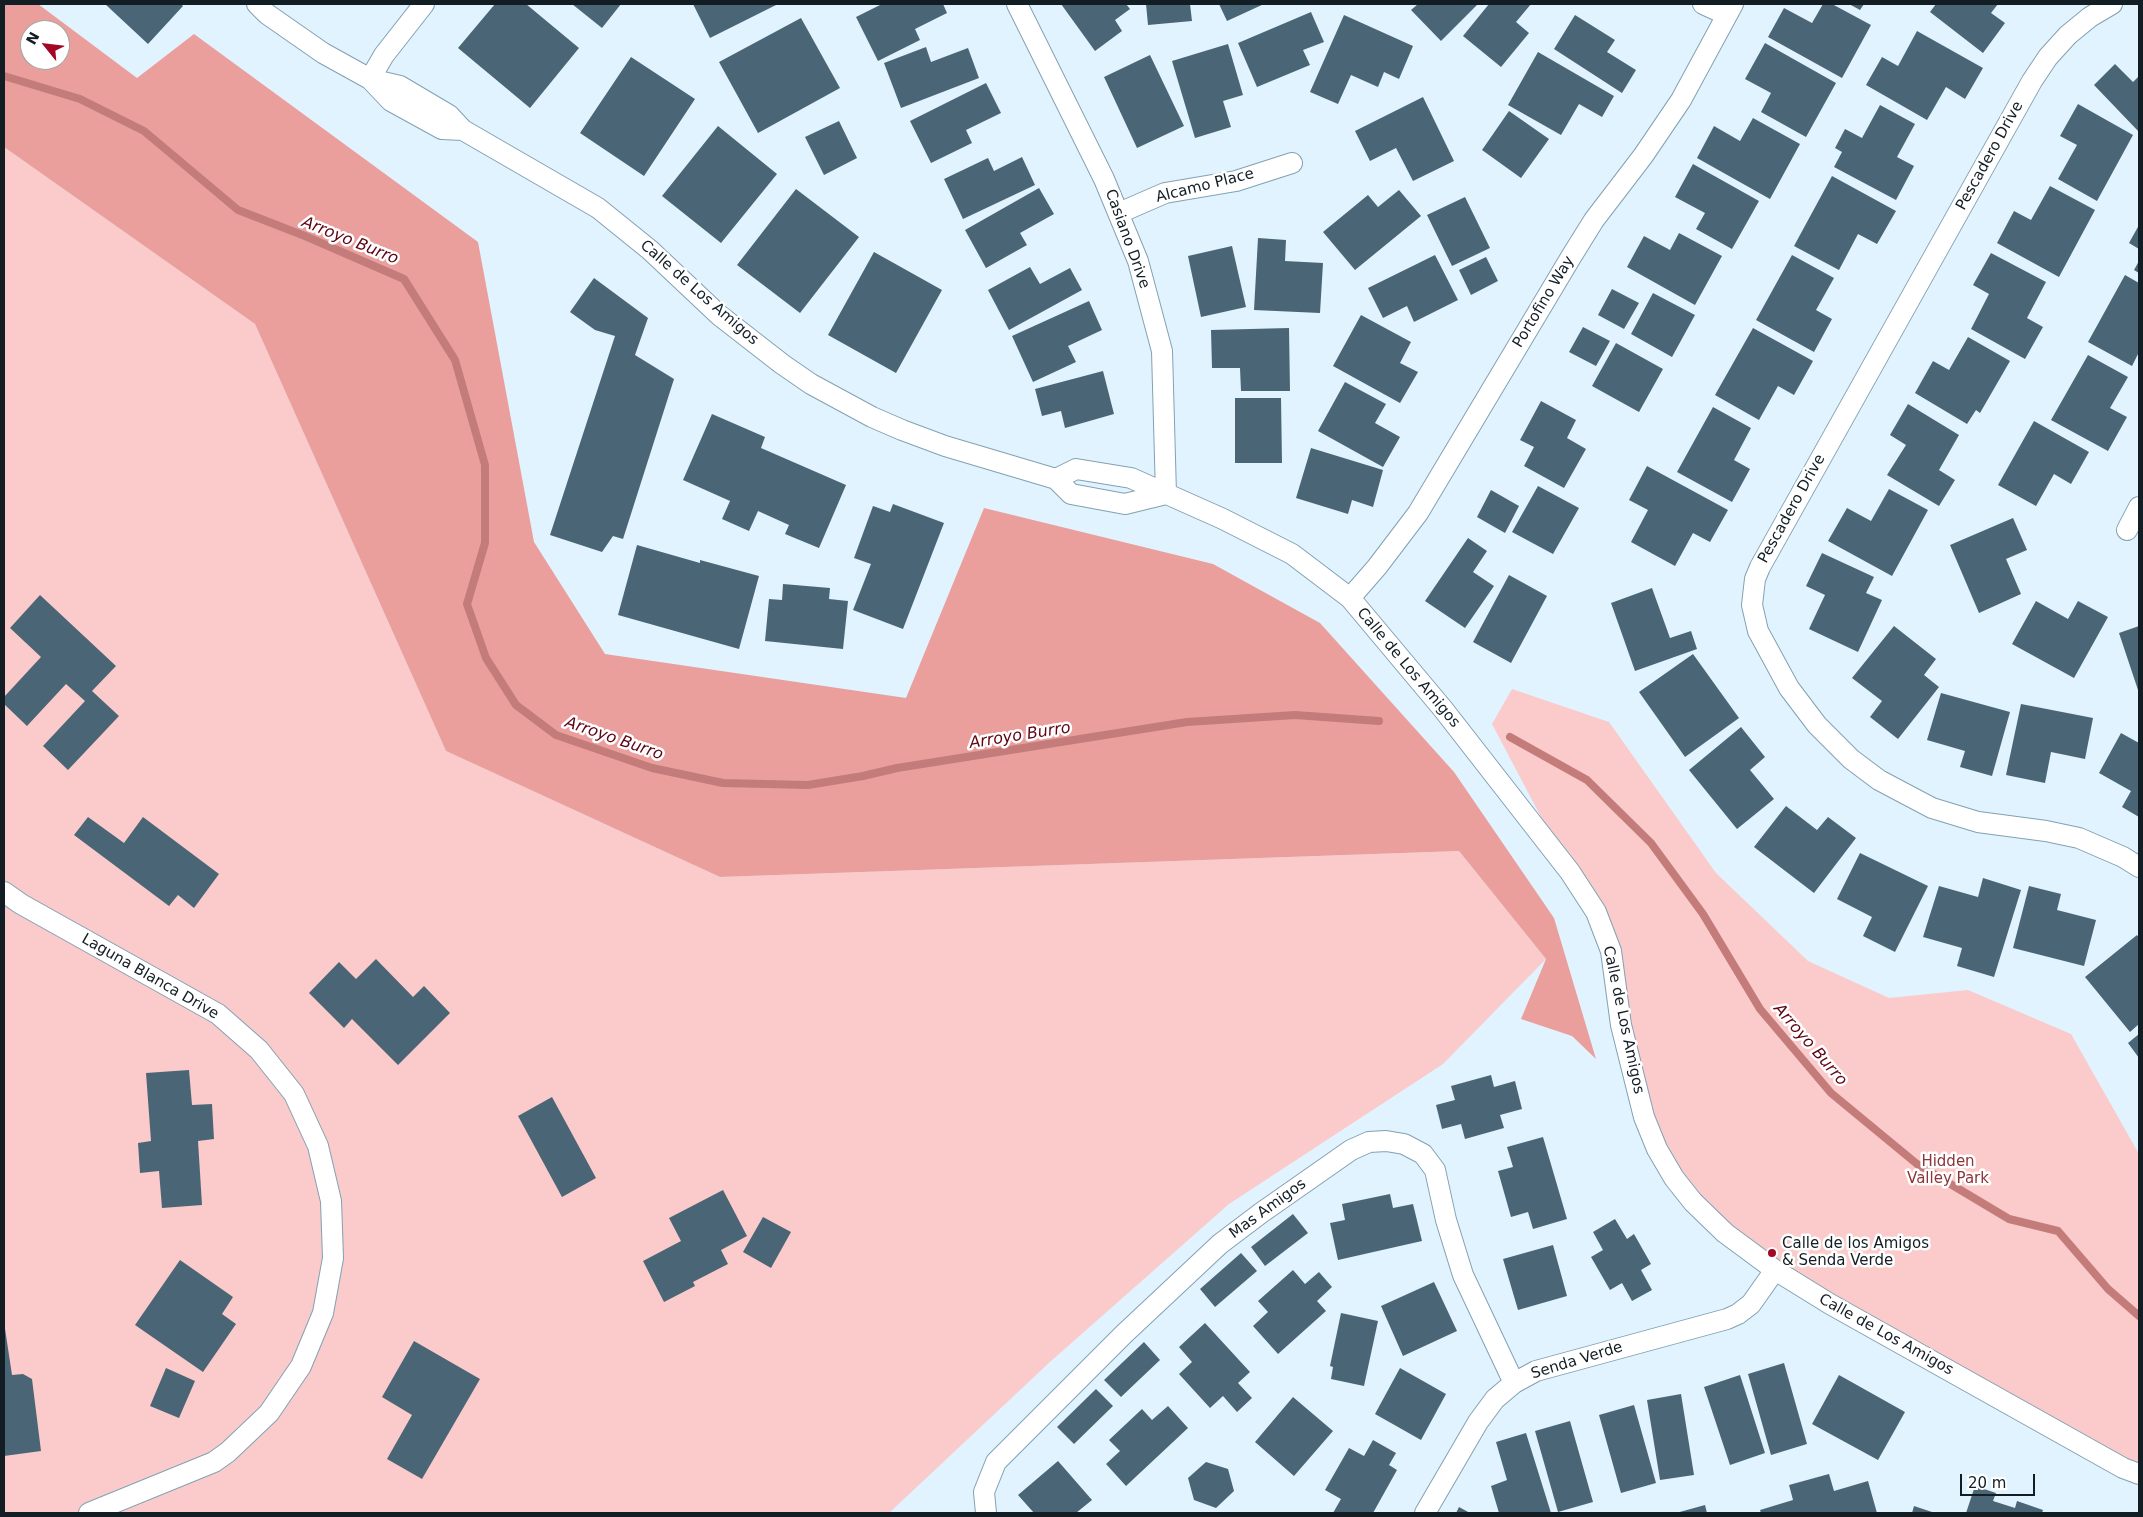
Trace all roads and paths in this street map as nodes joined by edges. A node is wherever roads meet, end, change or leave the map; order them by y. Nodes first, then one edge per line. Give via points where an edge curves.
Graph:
1 (257, 4) edge
2 (424, 4) edge
3 (1017, 4) edge
4 (1704, 4) edge
5 (2112, 4) edge
6 (1730, 9) edge
7 (370, 79) junction
8 (1292, 163) dead end
9 (1119, 213) junction
10 (1056, 479) junction
11 (1166, 494) junction
12 (2139, 507) edge
13 (2127, 530) dead end
14 (1350, 598) junction
15 (2139, 867) edge
16 (4, 892) edge
17 (1775, 1270) junction
18 (1514, 1383) junction
19 (2139, 1474) edge
20 (89, 1513) edge
21 (986, 1513) edge
22 (1425, 1513) edge

1 - 7 street, Calle de Los Amigos via 324,53
2 - 7 street via 384,55
3 - 9 street, Casiano Drive
4 - 6 street
5 - 15 street, Pescadero Drive via 2068,35 2032,81 1760,567 1752,605 1758,631 1789,688 1851,759 1879,780 1932,808 1978,822 2079,838
6 - 14 street, Portofino Way via 1681,100 1571,256 1418,513
7 - 10 street, Calle de Los Amigos via 391,101 442,129 463,130 598,208 650,250 719,314 811,384 902,430
8 - 9 street, Alcamo Place via 1236,181 1165,193
9 - 11 street, Casiano Drive via 1138,261 1162,351
10 - 11 street, Calle de Los Amigos via 1076,469 1130,478
10 - 11 street, Calle de Los Amigos via 1070,494 1126,504
11 - 14 street, Calle de Los Amigos via 1292,554
12 - 13 street
14 - 17 street, Calle de Los Amigos via 1443,709 1570,872 1596,912 1611,951 1621,1025 1644,1117 1657,1148 1693,1202 1725,1233
16 - 20 street, Laguna Blanca Drive via 218,1014 259,1050 294,1094 318,1146 331,1201 333,1258 323,1313 301,1366 269,1412 214,1462
17 - 18 street, Senda Verde via 1751,1304 1727,1319 1536,1371
17 - 19 street, Calle de Los Amigos via 1855,1318
18 - 21 street, Mas Amigos via 1463,1275 1435,1170 1423,1154 1404,1144 1369,1142 1351,1150 1220,1244 1124,1334 996,1462 984,1492
18 - 22 street, Senda Verde via 1495,1399 1478,1422

